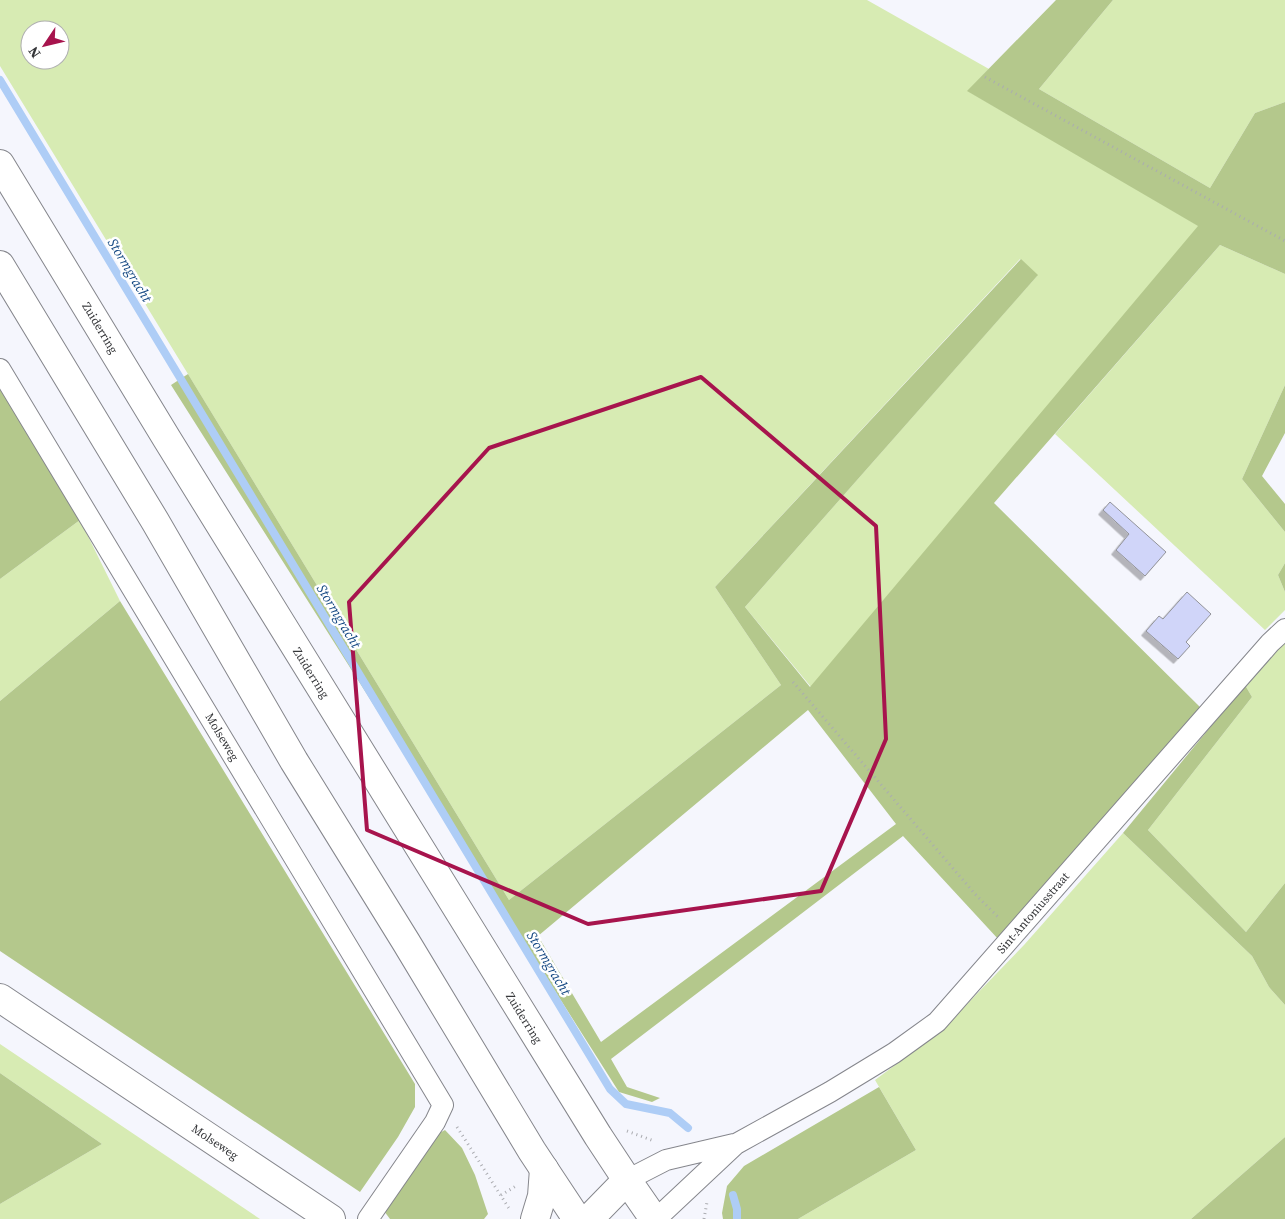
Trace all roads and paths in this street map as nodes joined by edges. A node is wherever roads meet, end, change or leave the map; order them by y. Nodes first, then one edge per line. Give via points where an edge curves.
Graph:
1 (985, 77) dead end
2 (0, 164) edge
3 (1285, 241) edge
4 (0, 265) edge
5 (0, 369) edge
6 (1285, 629) edge
7 (793, 682) dead end
8 (1015, 933) junction
9 (0, 998) edge
10 (443, 1105) junction
11 (736, 1144) junction
12 (544, 1169) junction
13 (627, 1180) junction
14 (501, 1194) dead end
15 (331, 1219) edge
16 (368, 1219) edge
17 (535, 1219) edge
18 (577, 1219) edge
19 (589, 1219) edge
20 (655, 1219) edge

1 - 3 path
2 - 13 main road, Zuiderring via 356,746
4 - 12 main road via 155,521 294,761
5 - 10 street, Molseweg
6 - 8 street, Sint-Antoniusstraat
7 - 8 path via 975,894
8 - 11 street, Sint-Antoniusstraat via 937,1022 830,1092
9 - 15 main road, Molseweg
10 - 14 path
10 - 16 street via 435,1122
11 - 13 street, Sint-Antoniusstraat via 666,1160
11 - 20 street, Sint-Antoniusstraat
12 - 17 main road via 542,1196
12 - 18 main road
13 - 19 main road
13 - 20 main road

